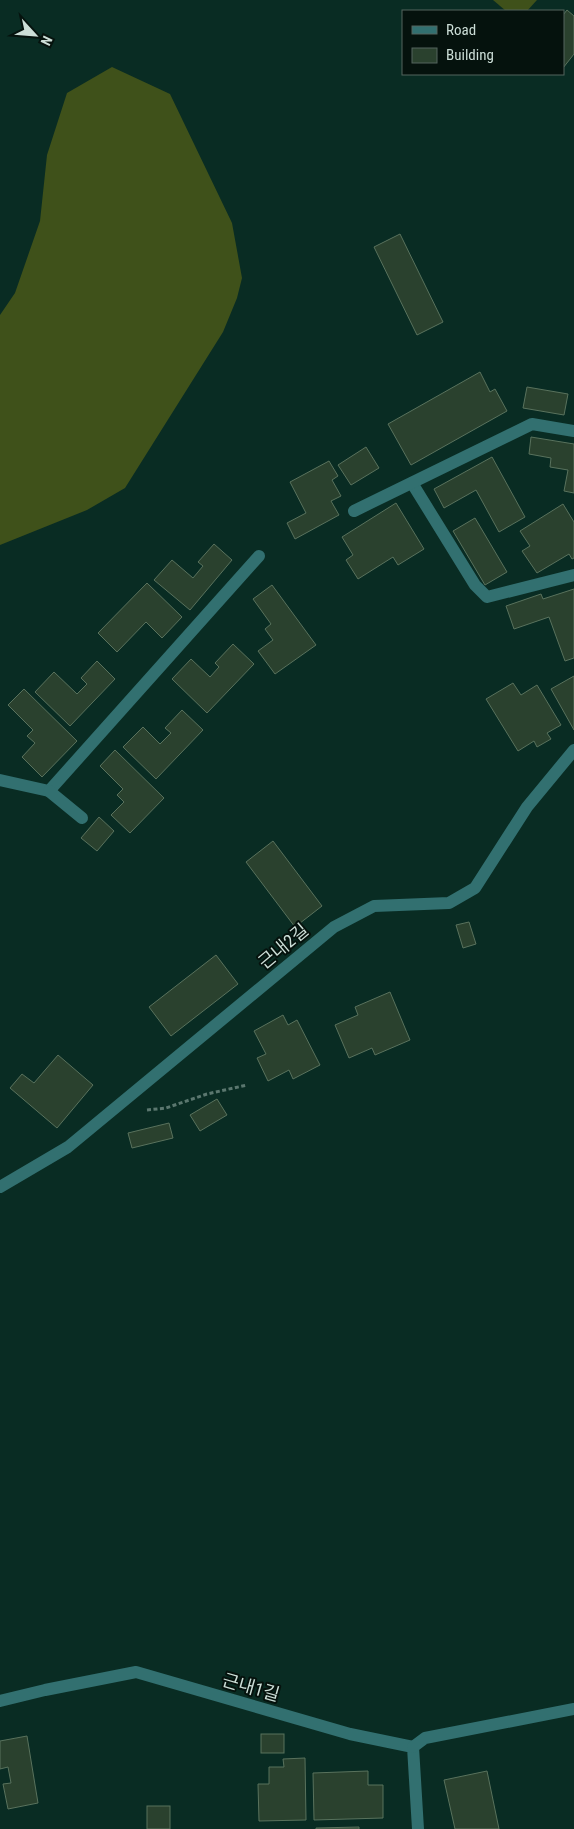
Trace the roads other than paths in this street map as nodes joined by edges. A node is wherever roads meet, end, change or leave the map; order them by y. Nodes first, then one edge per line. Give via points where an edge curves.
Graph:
1 (574, 431) edge
2 (412, 483) junction
3 (354, 511) dead end
4 (259, 556) dead end
5 (574, 575) edge
6 (574, 750) edge
7 (0, 780) edge
8 (49, 791) junction
9 (82, 818) dead end
10 (0, 1187) edge
11 (0, 1701) edge
12 (574, 1709) edge
13 (413, 1747) junction
14 (418, 1829) edge

1 - 2 street via 532,424
2 - 3 street
2 - 5 street via 475,585 487,597
4 - 8 street
6 - 10 street, 근내2길 via 527,807 475,888 449,903 374,906 334,927 68,1146
7 - 8 street
8 - 9 street
11 - 13 street, 근내1길 via 136,1672 350,1734
12 - 13 street via 425,1738
13 - 14 street

